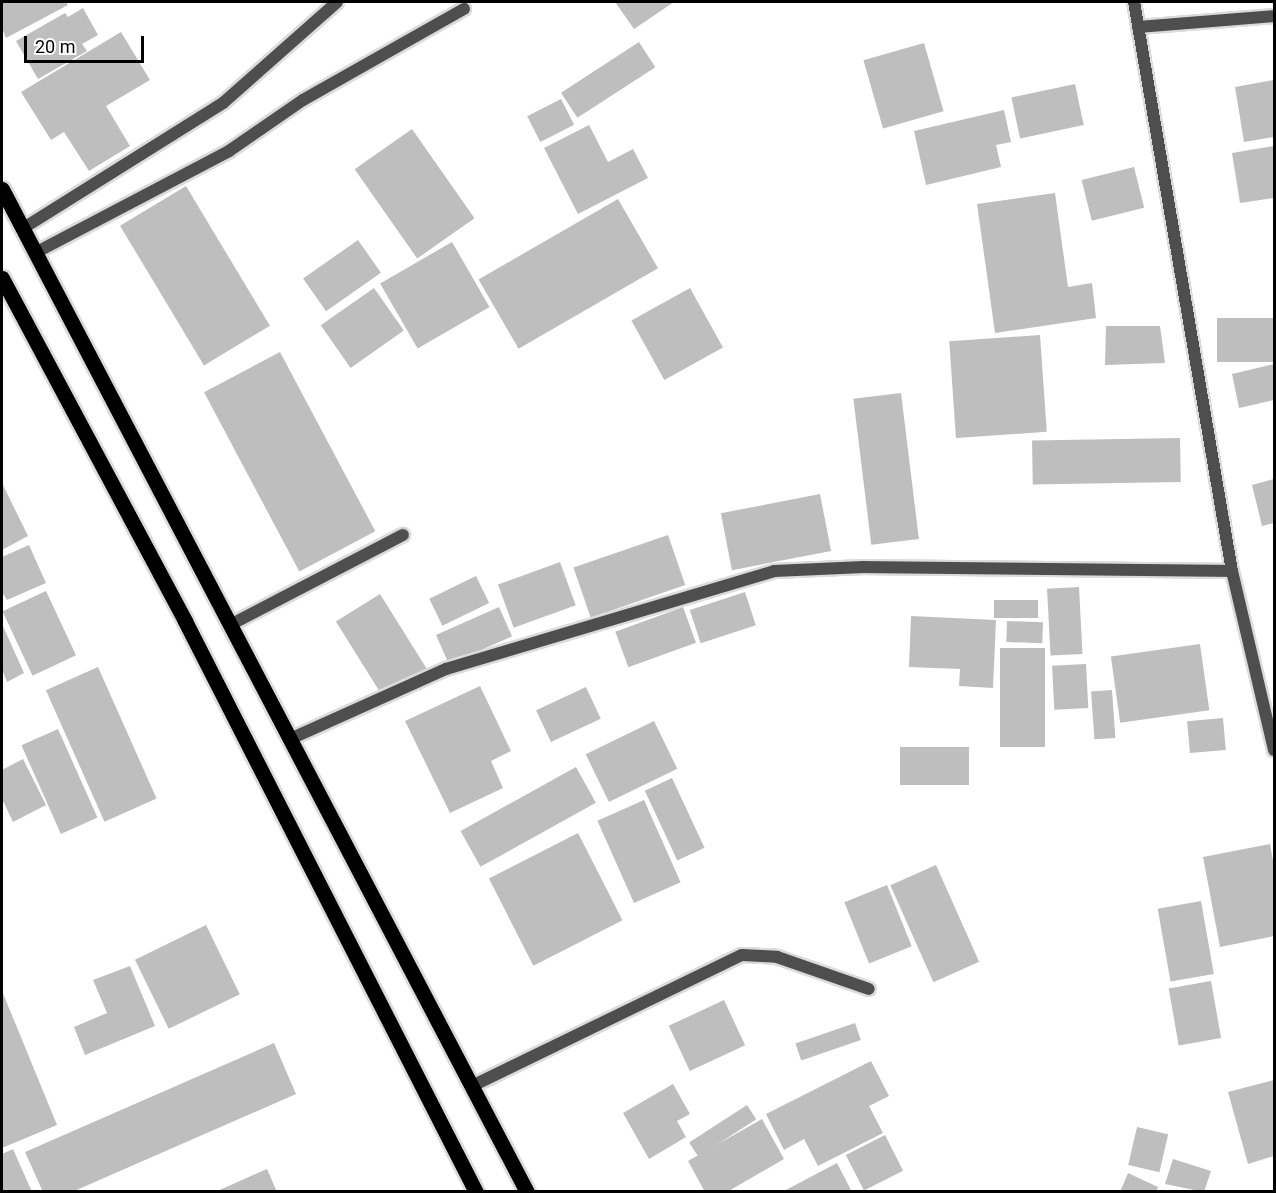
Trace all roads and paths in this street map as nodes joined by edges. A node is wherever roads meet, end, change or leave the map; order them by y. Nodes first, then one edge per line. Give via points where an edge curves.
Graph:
1 (337, 2) edge
2 (1134, 2) edge
3 (464, 9) dead end
4 (1275, 16) edge
5 (1138, 27) junction
6 (2, 189) edge
7 (22, 228) junction
8 (35, 253) junction
9 (2, 278) edge
10 (403, 535) dead end
11 (1233, 571) junction
12 (230, 625) junction
13 (290, 739) junction
14 (1275, 750) edge
15 (870, 989) dead end
16 (472, 1086) junction
17 (476, 1191) edge
18 (527, 1191) edge

1 - 7 street via 223,103
2 - 5 street
3 - 8 street via 303,100 229,151
4 - 5 street
5 - 11 street
6 - 7 main road
7 - 8 main road
8 - 12 main road
9 - 17 main road via 185,621
10 - 12 street
11 - 13 street via 864,567 774,571 446,669
11 - 14 street
12 - 13 main road
13 - 16 main road
15 - 16 street via 777,957 742,955
16 - 18 main road

